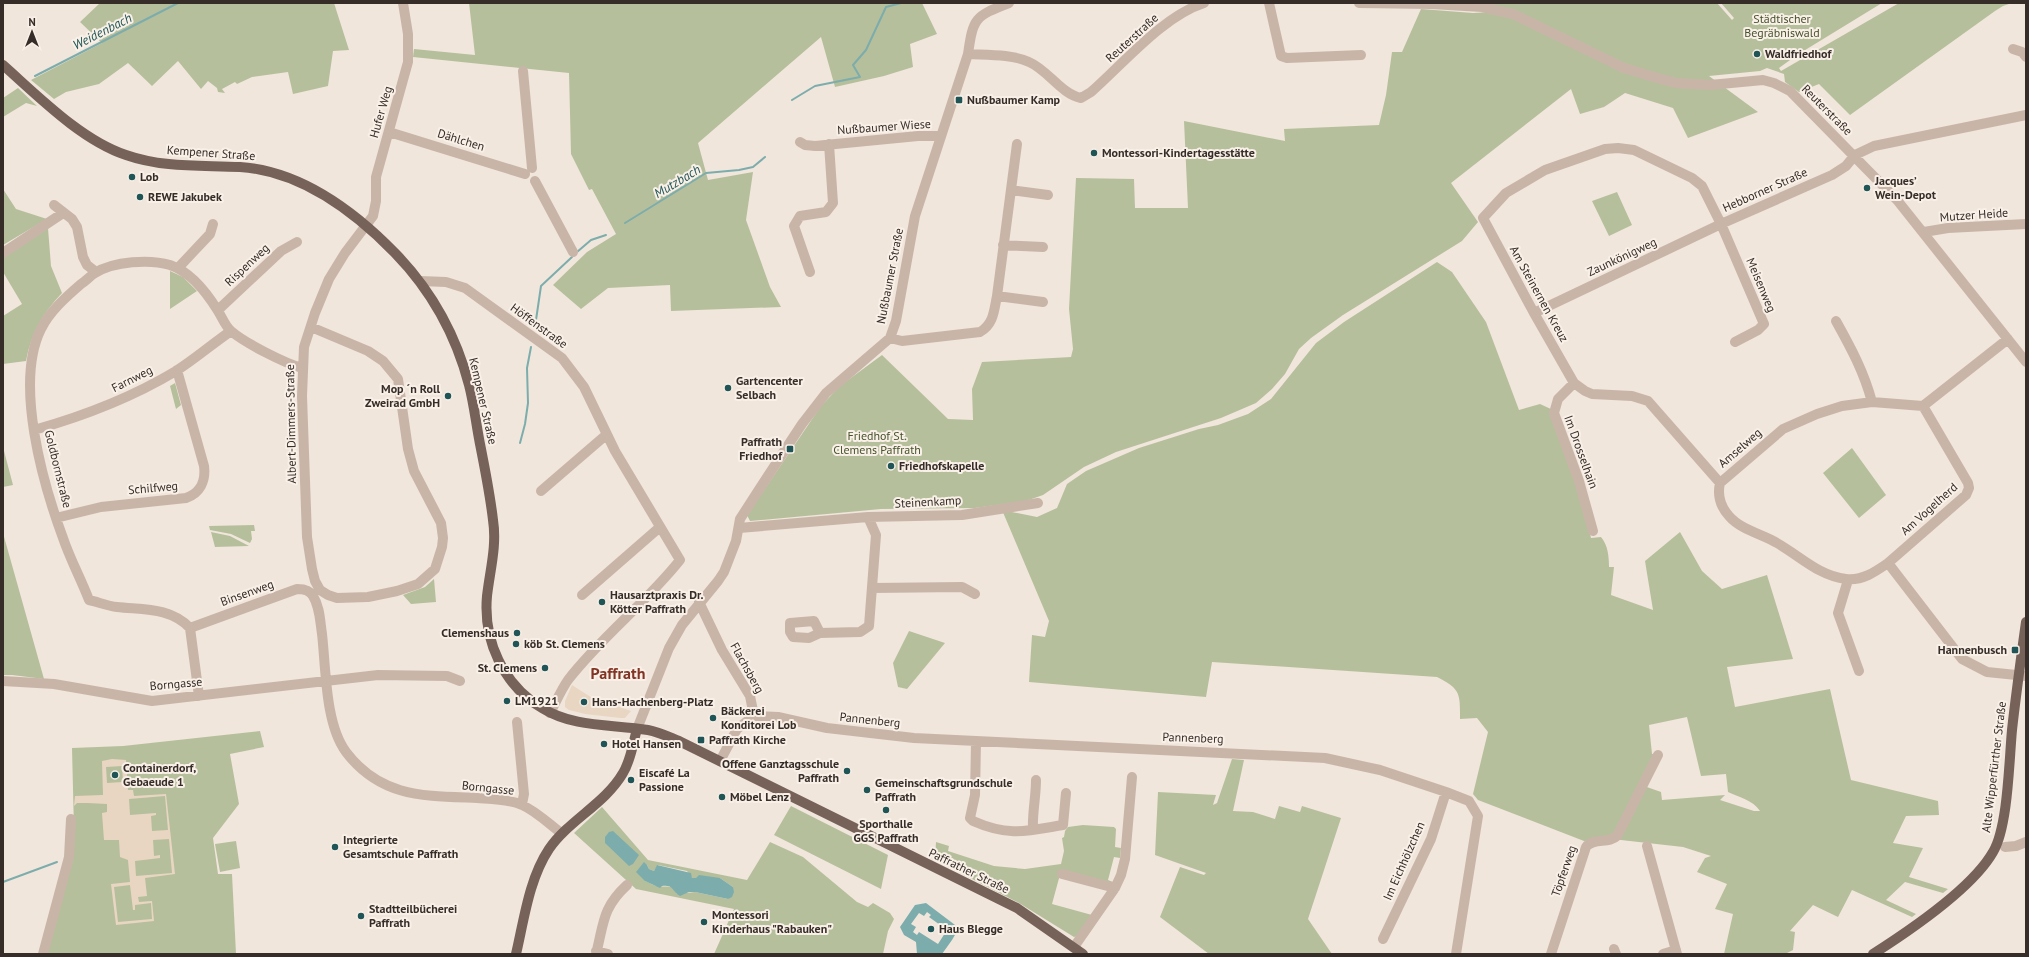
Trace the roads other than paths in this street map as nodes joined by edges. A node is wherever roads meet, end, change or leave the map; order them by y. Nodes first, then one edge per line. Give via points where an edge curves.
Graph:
1 (403, 3) edge
2 (1009, 3) edge
3 (1204, 3) edge
4 (1269, 3) edge
5 (1359, 3) edge
6 (1190, 5) edge
7 (2013, 49) dead end
8 (968, 54) junction
9 (1361, 55) dead end
10 (2026, 58) edge
11 (3, 65) edge
12 (523, 71) dead end
13 (2026, 115) edge
14 (389, 132) junction
15 (941, 136) junction
16 (800, 142) dead end
17 (829, 144) junction
18 (1017, 144) dead end
19 (1855, 155) junction
20 (528, 171) junction
21 (1012, 190) junction
22 (1048, 195) dead end
23 (54, 205) dead end
24 (63, 214) junction
25 (1483, 218) joint
26 (213, 224) dead end
27 (1721, 224) junction
28 (2026, 224) edge
29 (367, 226) junction
30 (1924, 232) junction
31 (297, 242) dead end
32 (1003, 245) junction
33 (1043, 247) dead end
34 (573, 252) dead end
35 (3, 253) edge
36 (178, 268) junction
37 (96, 272) junction
38 (810, 272) dead end
39 (420, 281) junction
40 (997, 296) junction
41 (1043, 302) dead end
42 (218, 310) junction
43 (1534, 313) junction
44 (1836, 321) dead end
45 (311, 327) junction
46 (230, 331) junction
47 (890, 338) junction
48 (2008, 339) junction
49 (1735, 342) dead end
50 (2026, 362) edge
51 (302, 368) junction
52 (177, 370) junction
53 (1574, 383) junction
54 (1872, 402) junction
55 (1923, 406) junction
56 (34, 430) junction
57 (606, 435) junction
58 (1720, 483) junction
59 (541, 491) dead end
60 (1038, 503) dead end
61 (868, 517) junction
62 (56, 518) junction
63 (660, 527) junction
64 (739, 528) junction
65 (1593, 531) dead end
66 (1888, 563) junction
67 (1848, 580) junction
68 (872, 588) junction
69 (316, 592) junction
70 (975, 594) dead end
71 (582, 595) dead end
72 (699, 602) junction
73 (2026, 622) edge
74 (190, 628) junction
75 (820, 633) dead end
76 (1859, 671) dead end
77 (2022, 676) edge
78 (3, 681) edge
79 (460, 681) dead end
80 (327, 682) junction
81 (512, 682) joint
82 (199, 696) junction
83 (550, 713) junction
84 (754, 716) junction
85 (517, 722) dead end
86 (637, 729) junction
87 (976, 742) junction
88 (1658, 755) dead end
89 (720, 761) junction
90 (1132, 777) dead end
91 (1036, 780) dead end
92 (1446, 792) junction
93 (1066, 793) dead end
94 (522, 804) junction
95 (70, 819) dead end
96 (1033, 830) junction
97 (561, 833) junction
98 (2026, 842) edge
99 (1647, 846) dead end
100 (2005, 847) dead end
101 (1062, 874) dead end
102 (627, 885) dead end
103 (1115, 888) junction
104 (1382, 939) dead end
105 (1074, 947) junction
106 (1676, 952) edge
107 (596, 953) edge
108 (43, 954) edge
109 (516, 954) edge
110 (608, 954) edge
111 (1083, 954) edge
112 (1456, 954) edge
113 (1550, 954) edge
114 (1663, 954) edge
115 (1873, 954) edge

1 - 14 street, Hufer Weg via 408,34 408,62
2 - 8 street, Nußbaumer Straße via 985,13 977,20 972,29
3 - 6 street, Reuterstraße
4 - 9 street via 1281,56 1288,58
5 - 19 street, Reuterstraße via 1482,7 1513,14 1624,68 1654,77 1710,85 1762,80 1774,83 1790,91
6 - 8 street, Reuterstraße via 1108,78 1081,98 1069,94 1030,62 1018,58
7 - 10 street via 2022,52
8 - 15 street, Nußbaumer Straße
11 - 29 main road, Kempener Straße via 82,133 124,155 174,165 242,167 271,172 312,188
12 - 20 street
13 - 19 street, Hebborner Straße via 1874,146
14 - 20 street, Dählchen
14 - 29 street, Hufer Weg via 376,177 374,208
15 - 17 street, Nußbaumer Wiese
15 - 47 street, Nußbaumer Straße via 915,216 897,314
16 - 17 street, Nußbaumer Wiese via 805,145
17 - 38 street, Nußbaumer Wiese via 833,203 826,212 800,216 794,226
18 - 21 street
19 - 27 street, Hebborner Straße via 1846,166 1832,175
19 - 30 street, Reuterstraße
20 - 34 street, Dählchen via 529,181 535,181
21 - 22 street
21 - 32 street
23 - 24 street
24 - 35 street
24 - 37 street via 72,219 77,227 83,257 87,265
25 - 27 street, Hebborner Straße via 1506,193 1545,170 1604,149 1618,148 1634,150 1692,178 1702,186
25 - 43 street, Am Steinernen Kreuz
26 - 36 street via 210,234
27 - 43 street, Zaunkönigweg
27 - 49 street, Meisenweg via 1764,324
28 - 30 street, Mutzer Heide via 1948,228
29 - 39 main road, Kempener Straße
29 - 45 street, Albert-Dimmers-Straße via 345,253 329,279
30 - 48 street, Reuterstraße
31 - 42 street, Rispenweg via 281,251
32 - 33 street
32 - 40 street
36 - 37 street, Goldbornstraße via 143,262 128,263
36 - 42 street, Goldbornstraße via 199,285
37 - 56 street, Goldbornstraße via 54,309 35,344 30,388
39 - 57 street, Höffenstraße via 446,282 465,288 562,358 584,387
39 - 81 main road, Kempener Straße via 450,333 469,386 494,533 487,601 488,626 500,665
40 - 41 street
40 - 47 street via 992,320 988,327 980,332 902,341
42 - 46 street, Goldbornstraße
43 - 53 street, Am Steinernen Kreuz
44 - 54 street via 1855,354
45 - 51 street, Albert-Dimmers-Straße via 304,347
45 - 69 street, Binsenweg via 368,351 383,361 398,379 408,449 414,471 441,523 443,538 435,568 418,584 368,596 337,598
46 - 51 street via 281,360
46 - 52 street, Farnweg
47 - 64 street, Nußbaumer Straße via 833,385 814,406 740,519
48 - 50 street, Reuterstraße
48 - 55 street
51 - 69 street, Albert-Dimmers-Straße via 307,536
52 - 56 street, Farnweg via 108,406
52 - 62 street, Schilfweg via 204,466 204,480 197,492 186,498 101,507
53 - 58 street via 1592,394 1632,396 1648,401
53 - 65 street, Im Drosselhain via 1558,399 1554,413 1579,481
54 - 55 street, Amselweg
54 - 58 street, Amselweg via 1842,406 1783,429
55 - 66 street, Am Vogelherd via 1969,488 1966,495
56 - 62 street, Goldbornstraße via 45,483
57 - 59 street
57 - 63 street, Höffenstraße
58 - 67 street, Amselweg via 1719,502 1729,517 1776,542 1815,569 1831,577
60 - 61 street, Steinenkamp via 962,515
61 - 64 street, Steinenkamp
61 - 68 street via 876,535
62 - 74 street, Goldbornstraße via 90,600 114,607 168,612
63 - 71 street
63 - 83 street, Höffenstraße via 680,560 586,658 565,686
64 - 72 street, Nußbaumer Straße via 724,572
66 - 67 street, Amselweg via 1872,574
66 - 77 street via 1962,659 1987,672
67 - 76 street via 1838,613
68 - 70 street via 962,587
68 - 75 street via 869,626 863,631 848,634
69 - 74 street, Binsenweg via 298,589
69 - 80 street, Albert-Dimmers-Straße
72 - 84 street, Flachsberg via 722,650 750,696
72 - 86 street, Nußbaumer Straße via 669,648
73 - 77 main road, Alte Wipperfürther Straße
74 - 82 street
77 - 115 main road, Alte Wipperfürther Straße via 2003,815 1996,847 1984,865 1957,892 1903,935
78 - 82 street, Borngasse via 54,684 152,701
79 - 80 street, Borngasse via 447,676 378,675
80 - 82 street, Borngasse
80 - 94 street, Borngasse via 335,731 346,751 372,778 400,792 425,796 496,799
81 - 83 main road, Paffrather Straße via 527,698
83 - 86 main road, Paffrather Straße via 577,722
84 - 87 street, Pannenberg via 778,716 827,728 857,732
84 - 89 street via 737,729
85 - 94 street via 524,794
86 - 89 main road, Paffrather Straße via 679,740
86 - 97 main road via 624,772 616,784
87 - 92 street, Pannenberg via 1325,758 1380,770
87 - 96 street via 975,795 970,818 998,830 1021,833
88 - 113 street, Töpferweg via 1617,836 1613,840 1591,842 1586,847
89 - 105 main road, Paffrather Straße via 1017,908
90 - 103 street via 1125,859
91 - 96 street
92 - 104 street, Im Eichhölzchen via 1430,839
92 - 112 street, Pannenberg via 1469,801 1478,816
93 - 96 street via 1063,825
94 - 97 street, Borngasse
95 - 108 street via 69,857
97 - 109 main road via 548,850 538,871
98 - 100 street
99 - 106 street
101 - 103 street
102 - 107 street via 607,908
103 - 105 street
105 - 111 main road, Paffrather Straße
106 - 114 street
107 - 110 street

